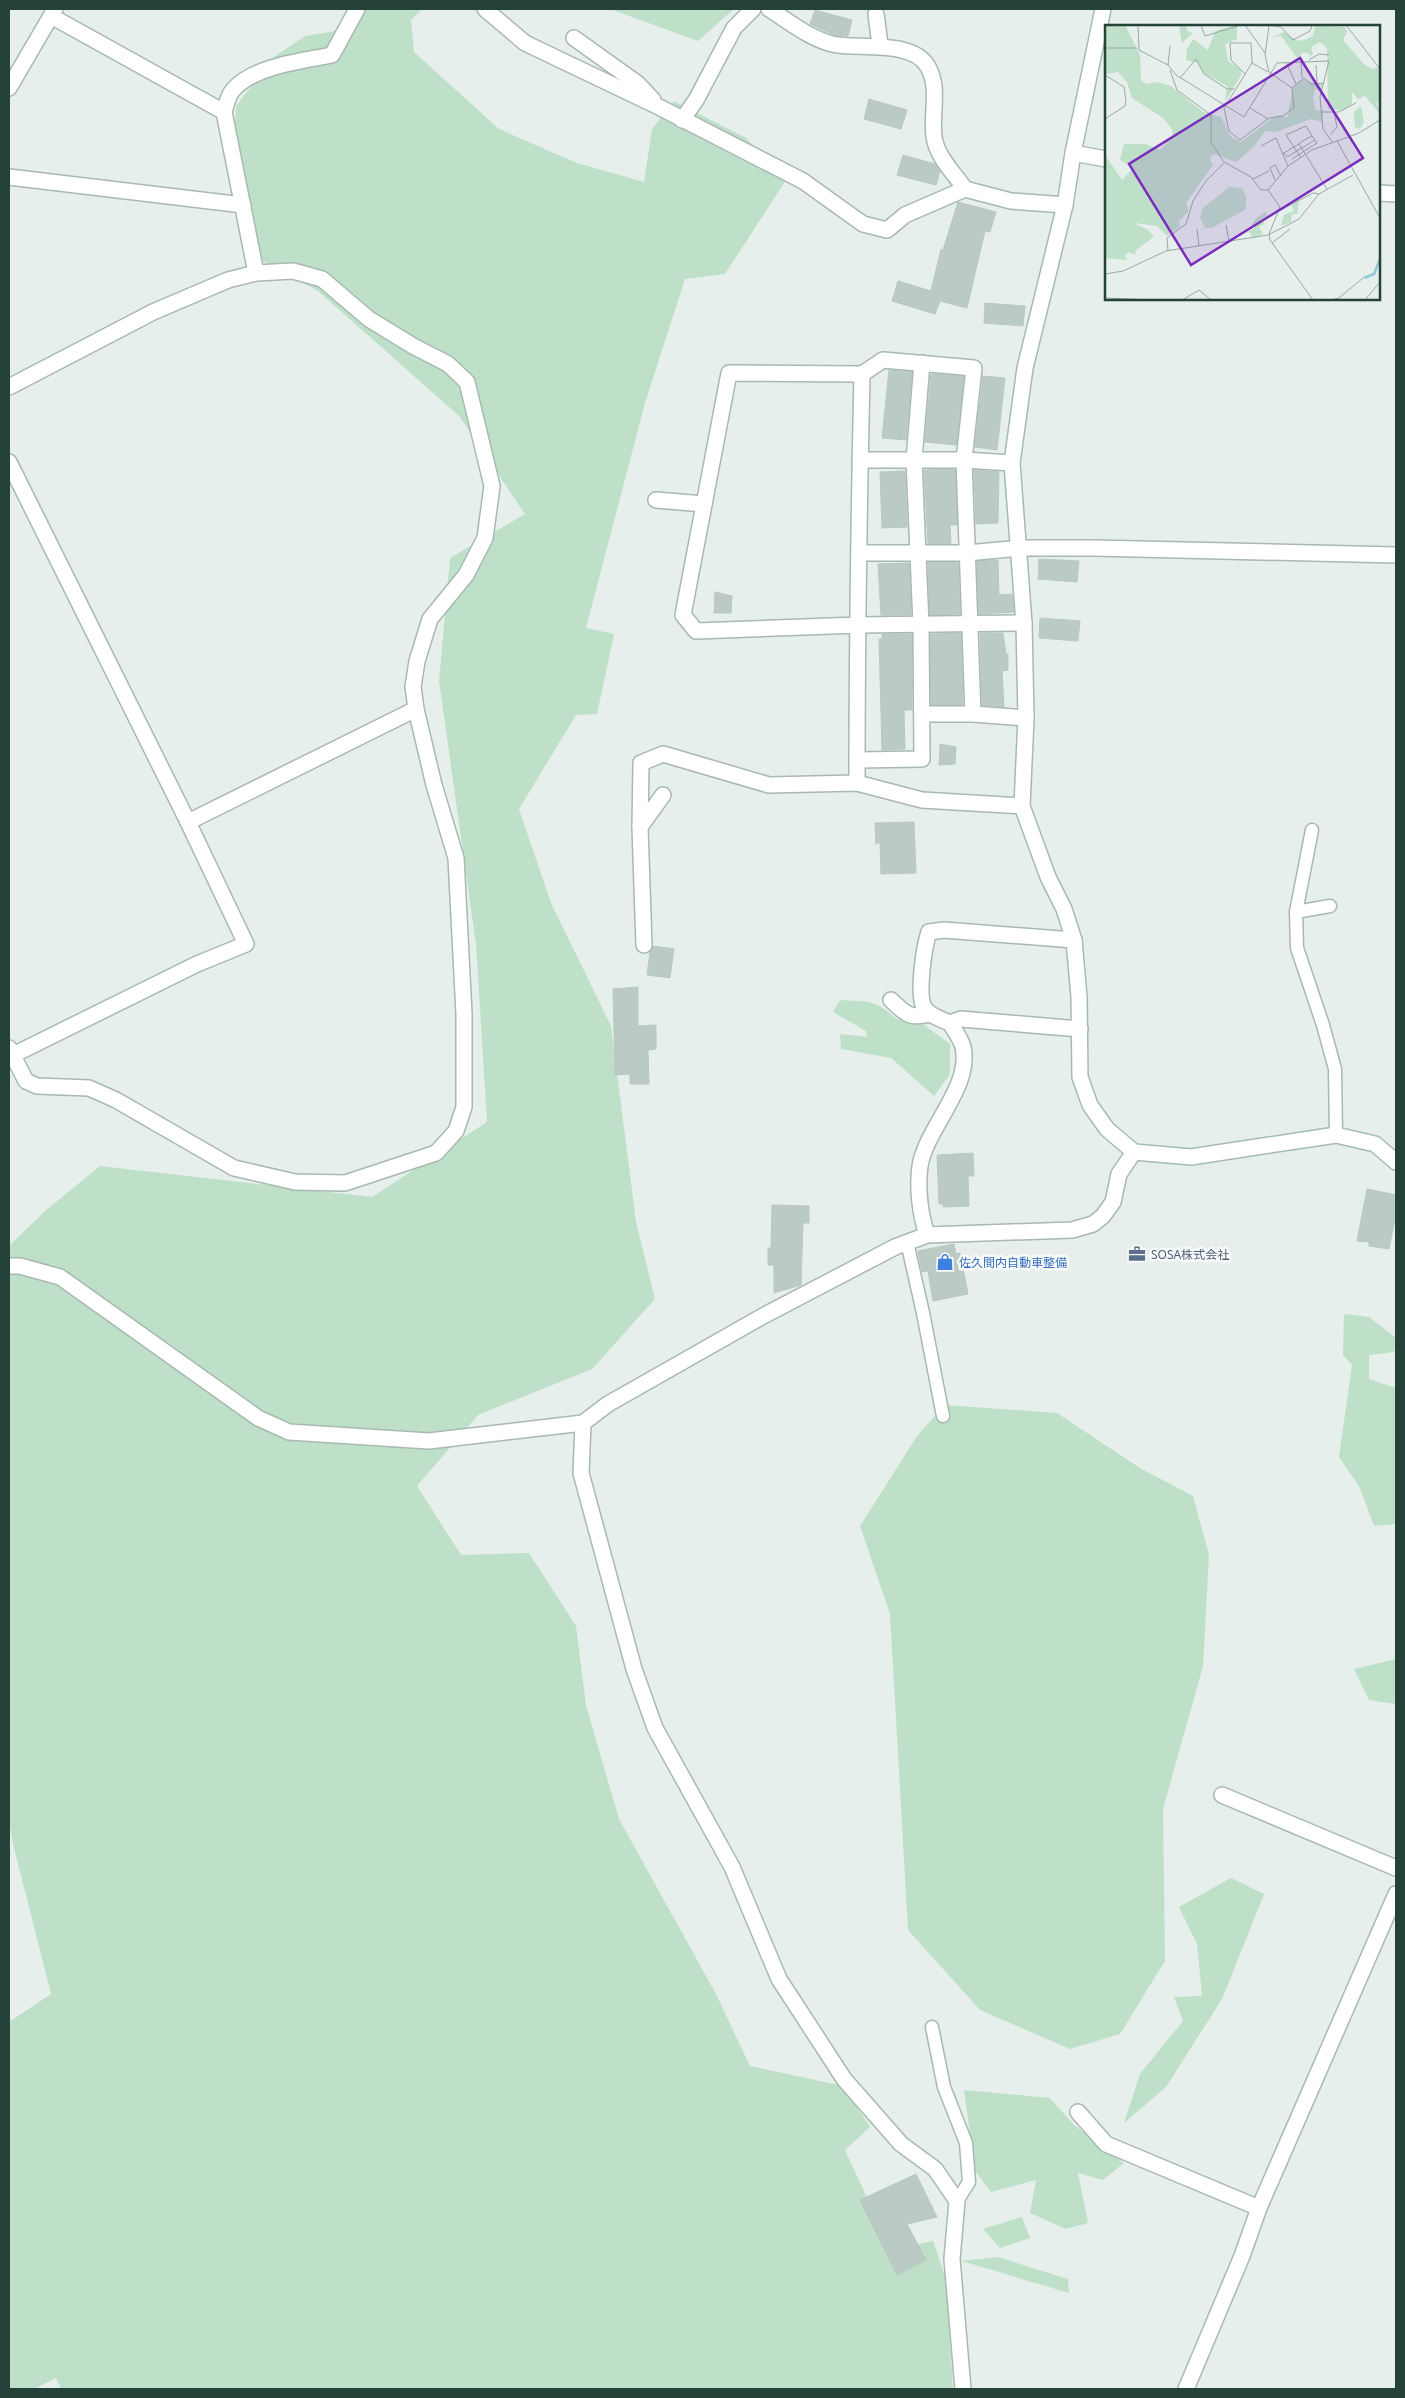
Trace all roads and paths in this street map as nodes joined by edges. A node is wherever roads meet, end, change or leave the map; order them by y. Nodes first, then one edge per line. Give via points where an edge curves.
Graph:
1 (357, 9) edge
2 (485, 9) edge
3 (753, 9) edge
4 (769, 9) edge
5 (1103, 9) edge
6 (53, 12) edge
7 (876, 14) dead end
8 (574, 38) dead end
9 (880, 45) junction
10 (9, 88) edge
11 (661, 108) junction
12 (224, 112) junction
13 (682, 120) junction
14 (1073, 153) junction
15 (1105, 159) edge
16 (9, 177) edge
17 (965, 189) junction
18 (1380, 193) edge
19 (1396, 194) edge
20 (243, 205) junction
21 (1065, 205) junction
22 (256, 273) junction
23 (922, 363) junction
24 (862, 374) junction
25 (9, 388) edge
26 (860, 460) junction
27 (914, 460) junction
28 (964, 460) junction
29 (9, 462) edge
30 (1012, 463) junction
31 (656, 500) dead end
32 (704, 504) junction
33 (1020, 548) junction
34 (859, 553) junction
35 (918, 553) junction
36 (967, 553) junction
37 (1396, 555) edge
38 (1024, 623) junction
39 (969, 624) junction
40 (858, 625) junction
41 (921, 625) junction
42 (416, 709) junction
43 (922, 714) junction
44 (973, 714) junction
45 (1026, 718) junction
46 (857, 760) junction
47 (857, 783) junction
48 (663, 795) dead end
49 (1022, 806) junction
50 (188, 822) junction
51 (640, 828) junction
52 (1312, 830) dead end
53 (1330, 906) dead end
54 (1296, 912) junction
55 (1074, 940) junction
56 (644, 945) dead end
57 (891, 1000) dead end
58 (930, 1014) junction
59 (950, 1023) junction
60 (1080, 1029) junction
61 (10, 1054) edge
62 (1336, 1135) junction
63 (1134, 1152) junction
64 (1396, 1162) edge
65 (927, 1235) junction
66 (907, 1242) junction
67 (9, 1266) edge
68 (943, 1416) dead end
69 (583, 1423) junction
70 (1222, 1795) dead end
71 (1396, 1868) edge
72 (1396, 1894) edge
73 (932, 2027) dead end
74 (1078, 2112) dead end
75 (958, 2201) junction
76 (1259, 2208) junction
77 (963, 2389) edge
78 (1186, 2389) edge

1 - 12 street via 332,55 256,73 232,90
2 - 11 street via 525,43
3 - 13 street via 734,28
4 - 9 street via 830,43
5 - 14 street
6 - 10 street
6 - 12 street
7 - 9 street
8 - 11 street via 637,83
9 - 17 street via 910,52 926,64 934,79 934,138 943,160
11 - 13 street
12 - 20 street
13 - 17 street via 803,181 863,224 887,230 905,215
14 - 15 street
14 - 21 street
16 - 20 street
17 - 21 street via 1011,201
18 - 19 street
20 - 22 street
21 - 30 street via 1025,368
22 - 25 street via 228,280 153,312
22 - 42 street via 293,271 322,279 369,318 448,364 467,382 492,486 485,538 466,575 430,619 417,661 413,687
23 - 24 street via 883,360
23 - 27 street
23 - 28 street via 974,368
24 - 26 street
24 - 32 street via 730,373
26 - 27 street
26 - 34 street
27 - 28 street
27 - 35 street
28 - 30 street
28 - 36 street
29 - 50 street
30 - 33 street
31 - 32 street
32 - 40 street via 683,615 696,631
33 - 36 street
33 - 37 street
33 - 38 street
34 - 35 street
34 - 40 street
35 - 36 street
35 - 41 street
36 - 39 street
38 - 39 street
38 - 45 street
39 - 41 street
39 - 44 street
40 - 41 street
40 - 46 street
41 - 43 street
42 - 50 street
42 - 61 street via 456,858 464,1014 464,1107 456,1131 436,1152 345,1183 294,1182 234,1168 116,1100 89,1088 37,1086 26,1081
43 - 44 street
43 - 46 street via 922,759
44 - 45 street
45 - 49 street
46 - 47 street
47 - 49 street via 922,800
47 - 51 street via 769,785 663,754 641,763
48 - 51 street
49 - 55 street
50 - 61 street via 246,944 197,964
51 - 56 street
52 - 54 lane
53 - 54 lane
54 - 62 lane via 1297,948 1335,1070
55 - 58 street via 944,930 929,932 925,941 921,994 923,1006
55 - 60 street
57 - 58 street via 915,1018
58 - 59 street
59 - 60 street via 961,1019
59 - 65 street via 963,1047 964,1068 920,1165 923,1221
60 - 63 street via 1080,1078 1090,1105 1107,1129
62 - 63 street via 1191,1156
62 - 64 street via 1375,1144
63 - 65 street via 1119,1174 1113,1202 1093,1224 1072,1230
65 - 66 street
66 - 68 lane
66 - 69 street via 763,1316 608,1404
67 - 69 street via 60,1277 258,1418 289,1432 429,1441
69 - 75 street via 581,1473 634,1669 655,1728 732,1867 779,1979 844,2079 901,2144 935,2170
70 - 71 street
72 - 76 street
73 - 75 lane via 944,2087 966,2143 969,2182
74 - 76 street via 1106,2144
75 - 77 street via 952,2259
76 - 78 street

